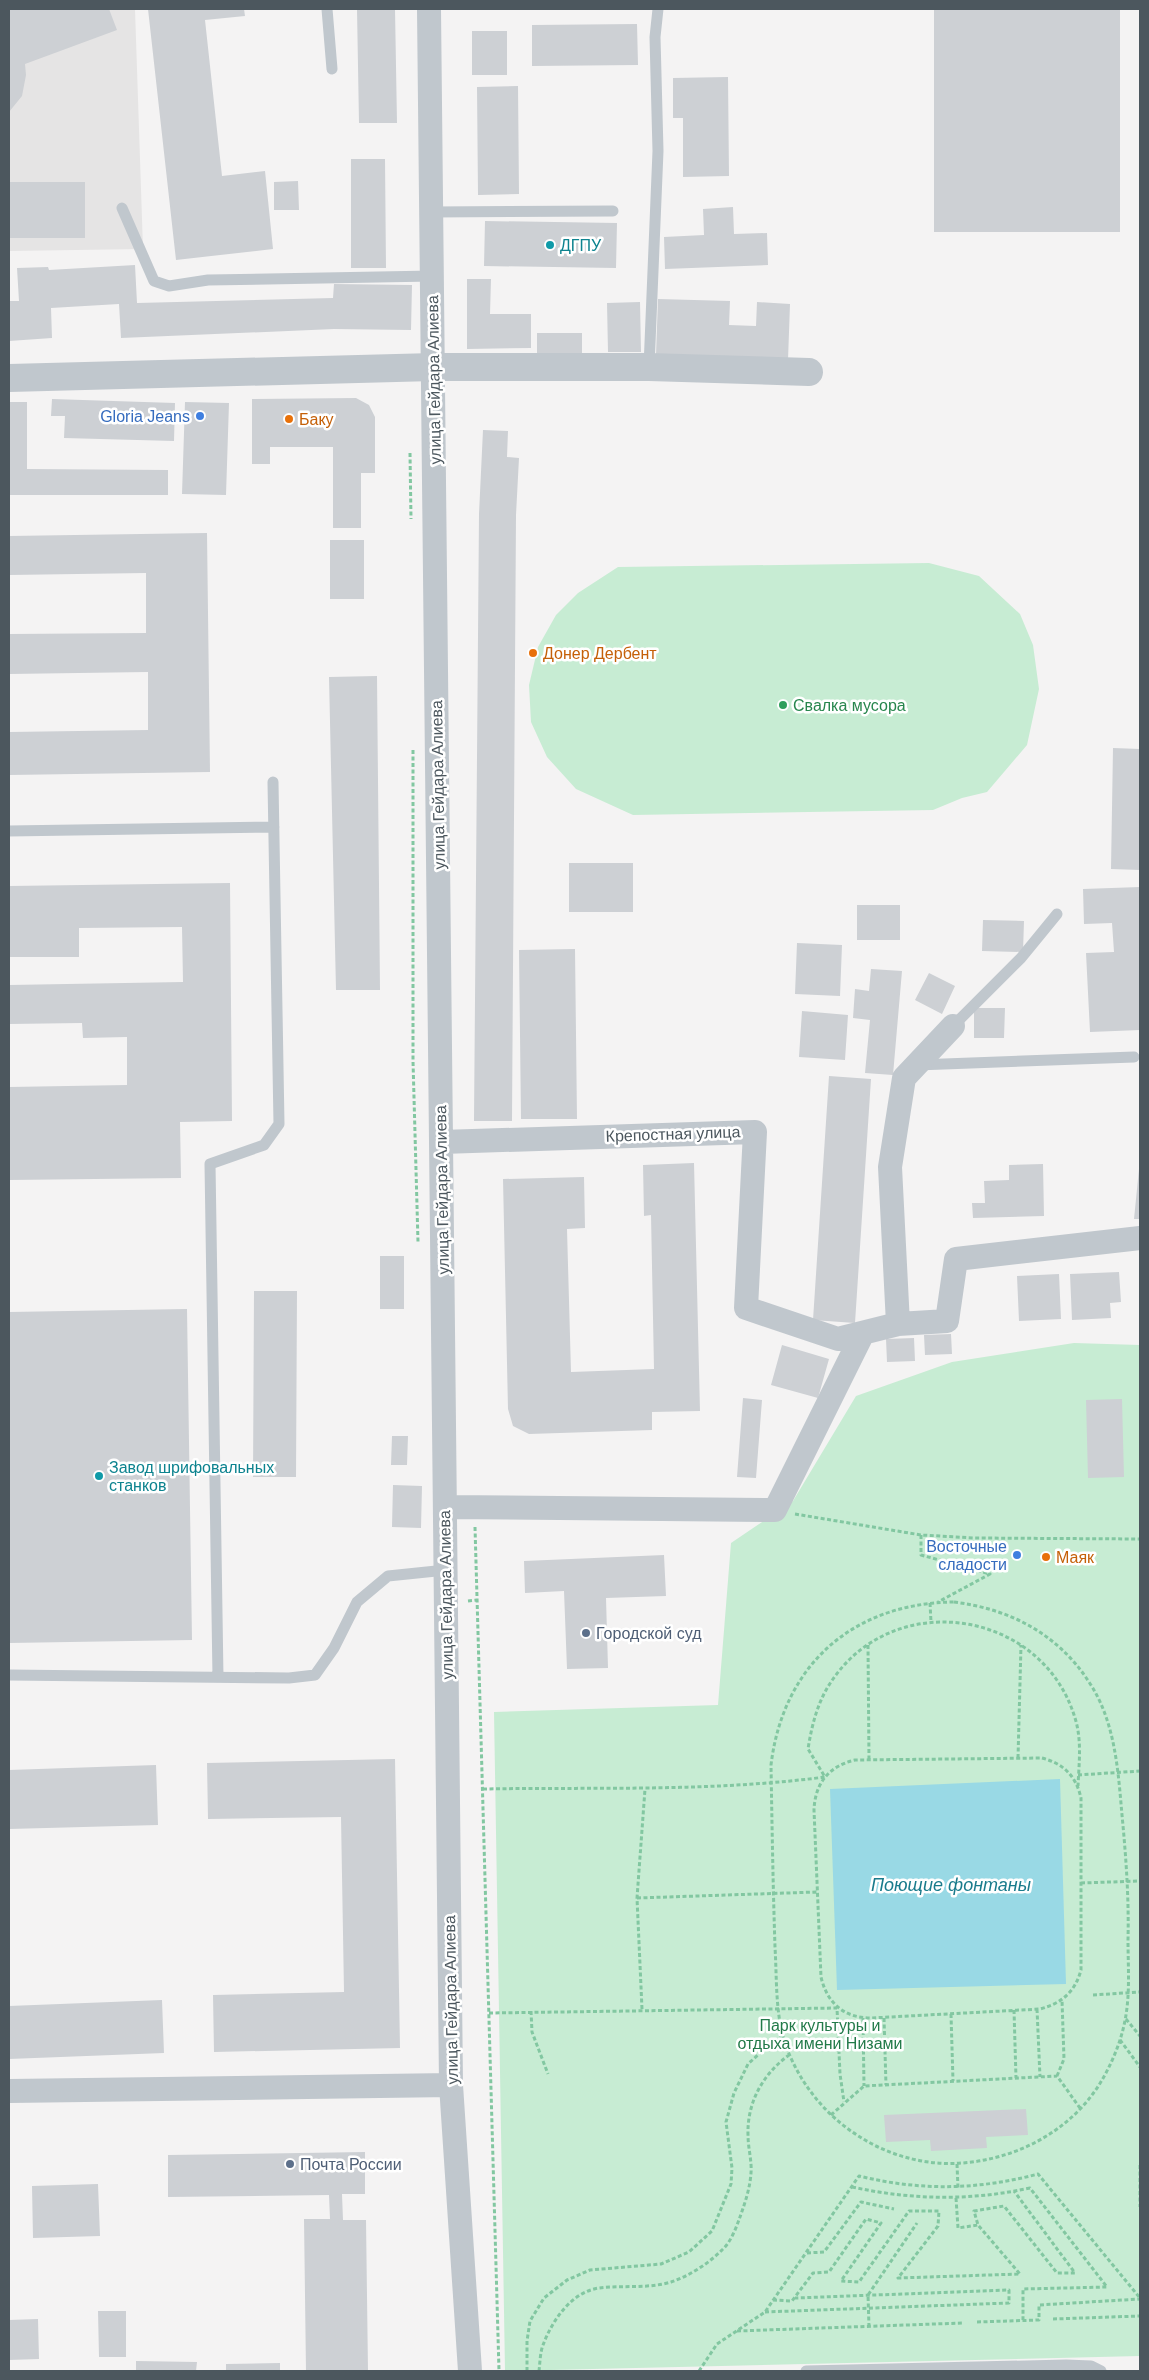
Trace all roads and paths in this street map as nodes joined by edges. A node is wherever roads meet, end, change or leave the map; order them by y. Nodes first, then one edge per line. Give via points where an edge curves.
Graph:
1 (327, 9) edge
2 (429, 9) edge
3 (658, 9) edge
4 (332, 69) dead end
5 (122, 208) dead end
6 (614, 211) dead end
7 (432, 212) junction
8 (433, 276) junction
9 (434, 367) junction
10 (649, 367) junction
11 (809, 372) dead end
12 (9, 378) edge
13 (410, 452) dead end
14 (411, 527) dead end
15 (413, 743) dead end
16 (273, 782) dead end
17 (274, 827) junction
18 (9, 830) edge
19 (1057, 914) dead end
20 (953, 1026) joint
21 (1134, 1058) dead end
22 (916, 1065) junction
23 (442, 1142) junction
24 (1140, 1238) edge
25 (418, 1251) dead end
26 (898, 1324) junction
27 (863, 1333) junction
28 (445, 1507) junction
29 (475, 1508) junction
30 (775, 1510) junction
31 (920, 1535) junction
32 (1140, 1539) edge
33 (446, 1570) junction
34 (478, 1600) junction
35 (446, 1602) junction
36 (938, 1602) junction
37 (930, 1603) junction
38 (932, 1622) junction
39 (1021, 1644) junction
40 (868, 1645) junction
41 (9, 1675) edge
42 (218, 1677) junction
43 (1018, 1758) junction
44 (869, 1760) junction
45 (1140, 1771) edge
46 (1118, 1773) junction
47 (1078, 1774) junction
48 (824, 1777) junction
49 (772, 1784) junction
50 (1078, 1787) junction
51 (483, 1789) junction
52 (645, 1789) junction
53 (1129, 1881) junction
54 (1140, 1881) edge
55 (1081, 1883) junction
56 (817, 1892) junction
57 (773, 1894) junction
58 (637, 1898) junction
59 (1140, 1992) edge
60 (1128, 1993) junction
61 (1092, 1995) dead end
62 (1062, 2000) junction
63 (837, 2008) junction
64 (642, 2009) junction
65 (1037, 2009) junction
66 (778, 2010) junction
67 (1014, 2010) junction
68 (531, 2011) junction
69 (489, 2013) junction
70 (951, 2014) junction
71 (862, 2018) junction
72 (884, 2018) junction
73 (1126, 2018) junction
74 (783, 2036) junction
75 (1140, 2036) edge
76 (1120, 2040) junction
77 (790, 2055) junction
78 (1140, 2067) edge
79 (548, 2074) dead end
80 (1056, 2076) junction
81 (1040, 2077) junction
82 (1016, 2078) junction
83 (953, 2081) junction
84 (886, 2084) junction
85 (451, 2085) junction
86 (864, 2086) junction
87 (9, 2091) edge
88 (844, 2102) junction
89 (1080, 2108) junction
90 (831, 2115) junction
91 (957, 2164) junction
92 (1140, 2165) edge
93 (852, 2187) junction
94 (958, 2188) junction
95 (1014, 2192) junction
96 (956, 2198) junction
97 (1140, 2207) edge
98 (894, 2209) dead end
99 (917, 2223) dead end
100 (978, 2225) junction
101 (806, 2252) junction
102 (868, 2295) junction
103 (795, 2298) junction
104 (1140, 2298) edge
105 (773, 2300) junction
106 (869, 2308) junction
107 (765, 2312) junction
108 (1140, 2316) edge
109 (1053, 2319) dead end
110 (1023, 2320) junction
111 (977, 2322) dead end
112 (964, 2323) dead end
113 (869, 2326) junction
114 (736, 2331) junction
115 (1066, 2368) edge
116 (470, 2371) edge
117 (499, 2371) edge
118 (527, 2371) edge
119 (539, 2371) edge
120 (699, 2371) edge
121 (806, 2371) edge
122 (1101, 2371) edge

1 - 4 lane
2 - 7 street, улица Гейдара Алиева
3 - 10 lane via 655,37 658,151
5 - 8 lane via 154,281 169,286 208,280
6 - 7 lane
7 - 8 street, улица Гейдара Алиева
8 - 9 street, улица Гейдара Алиева
9 - 10 street
9 - 12 street
9 - 23 street, улица Гейдара Алиева
10 - 11 street
13 - 14 path
15 - 25 path via 413,1061
16 - 17 lane
17 - 18 lane
17 - 42 lane via 279,1124 264,1145 210,1164
19 - 20 lane via 1021,958
20 - 22 street
21 - 22 lane
22 - 26 street via 904,1078 890,1167
23 - 27 street, Крепостная улица via 755,1132 746,1308 838,1339
23 - 28 street, улица Гейдара Алиева
24 - 26 street, Крепостная улица via 956,1259 947,1321
26 - 27 street, Крепостная улица
27 - 30 street
28 - 29 street
28 - 33 street, улица Гейдара Алиева
29 - 30 street
29 - 34 path
30 - 31 path
31 - 32 path
31 - 36 path via 921,1554 990,1574
33 - 35 street, улица Гейдара Алиева
33 - 42 lane via 388,1576 357,1602 334,1648 315,1674 289,1678
34 - 35 path
34 - 51 path
35 - 85 street, улица Гейдара Алиева
36 - 37 path
36 - 46 path via 977,1605 1000,1611 1022,1621 1061,1648 1086,1678 1102,1705 1110,1728
37 - 38 path
37 - 49 path via 893,1610 865,1621 846,1632 813,1662 799,1680 780,1721 774,1742
38 - 39 path via 973,1624
38 - 40 path via 894,1631
39 - 43 path
39 - 47 path via 1044,1664 1067,1698 1079,1738
40 - 44 path
40 - 48 path via 834,1678 816,1712 808,1749
41 - 42 lane
43 - 44 path
43 - 50 path via 1054,1761 1072,1776
44 - 48 path via 844,1762
45 - 46 path
46 - 47 path
46 - 53 path
47 - 50 path
48 - 49 path
48 - 56 path via 815,1798
49 - 52 path
49 - 57 path
50 - 55 path via 1081,1798
51 - 52 path
51 - 69 path
52 - 58 path
53 - 54 path
53 - 55 path
53 - 60 path
55 - 62 path via 1081,1970 1078,1982
56 - 57 path
56 - 63 path via 821,1977 829,2000
57 - 58 path
57 - 66 path
58 - 64 path
59 - 60 path
60 - 61 path
60 - 73 path
62 - 65 path
62 - 80 path via 1064,2059
63 - 66 path
63 - 71 path
63 - 88 path
64 - 66 path
64 - 68 path
65 - 67 path
65 - 81 path
66 - 74 path
67 - 70 path
67 - 82 path
68 - 69 path
68 - 79 path via 532,2032
69 - 117 path
70 - 72 path
70 - 83 path
71 - 72 path
71 - 86 path
72 - 84 path
73 - 75 path
73 - 76 path
74 - 77 path
74 - 118 path via 748,2064 734,2093 726,2122 731,2184 712,2231 690,2252 661,2264 590,2270 567,2280 544,2298 530,2321
76 - 78 path
76 - 89 path via 1110,2066
77 - 90 path via 807,2087
77 - 119 path via 773,2067 761,2082 750,2110 751,2172 748,2189 735,2229 724,2249 709,2262 669,2282 597,2288 583,2293 568,2304 554,2322 543,2346
80 - 81 path
80 - 89 path
81 - 82 path
82 - 83 path
83 - 84 path
84 - 86 path
85 - 87 street
85 - 116 street, улица Гейдара Алиева
86 - 88 path
88 - 90 path
89 - 91 path via 1064,2124 1024,2148
90 - 91 path via 848,2130 889,2152 926,2162
91 - 94 path
92 - 97 path
93 - 94 path via 860,2176 908,2186
93 - 96 path via 893,2195
93 - 101 path
94 - 104 path via 1003,2183 1038,2174
95 - 96 path
95 - 100 path via 1075,2273 1057,2273 1004,2206 974,2211
95 - 110 path via 1030,2188 1107,2287 1023,2290
96 - 100 path via 958,2228
98 - 101 path via 861,2202 824,2252
99 - 102 path
100 - 103 path via 1020,2274 898,2278 938,2226 939,2211 909,2210 859,2282 841,2281 881,2224 866,2219 829,2272 813,2273
101 - 105 path
102 - 103 path
102 - 106 path
102 - 106 path via 1009,2290 1009,2303
103 - 105 path via 792,2301
104 - 110 path via 1039,2305 1039,2320
105 - 107 path
106 - 107 path
106 - 113 path
107 - 114 path
108 - 109 path
110 - 111 path
112 - 113 path
113 - 114 path
114 - 120 path via 718,2344
115 - 121 lane
115 - 122 lane via 1091,2366

